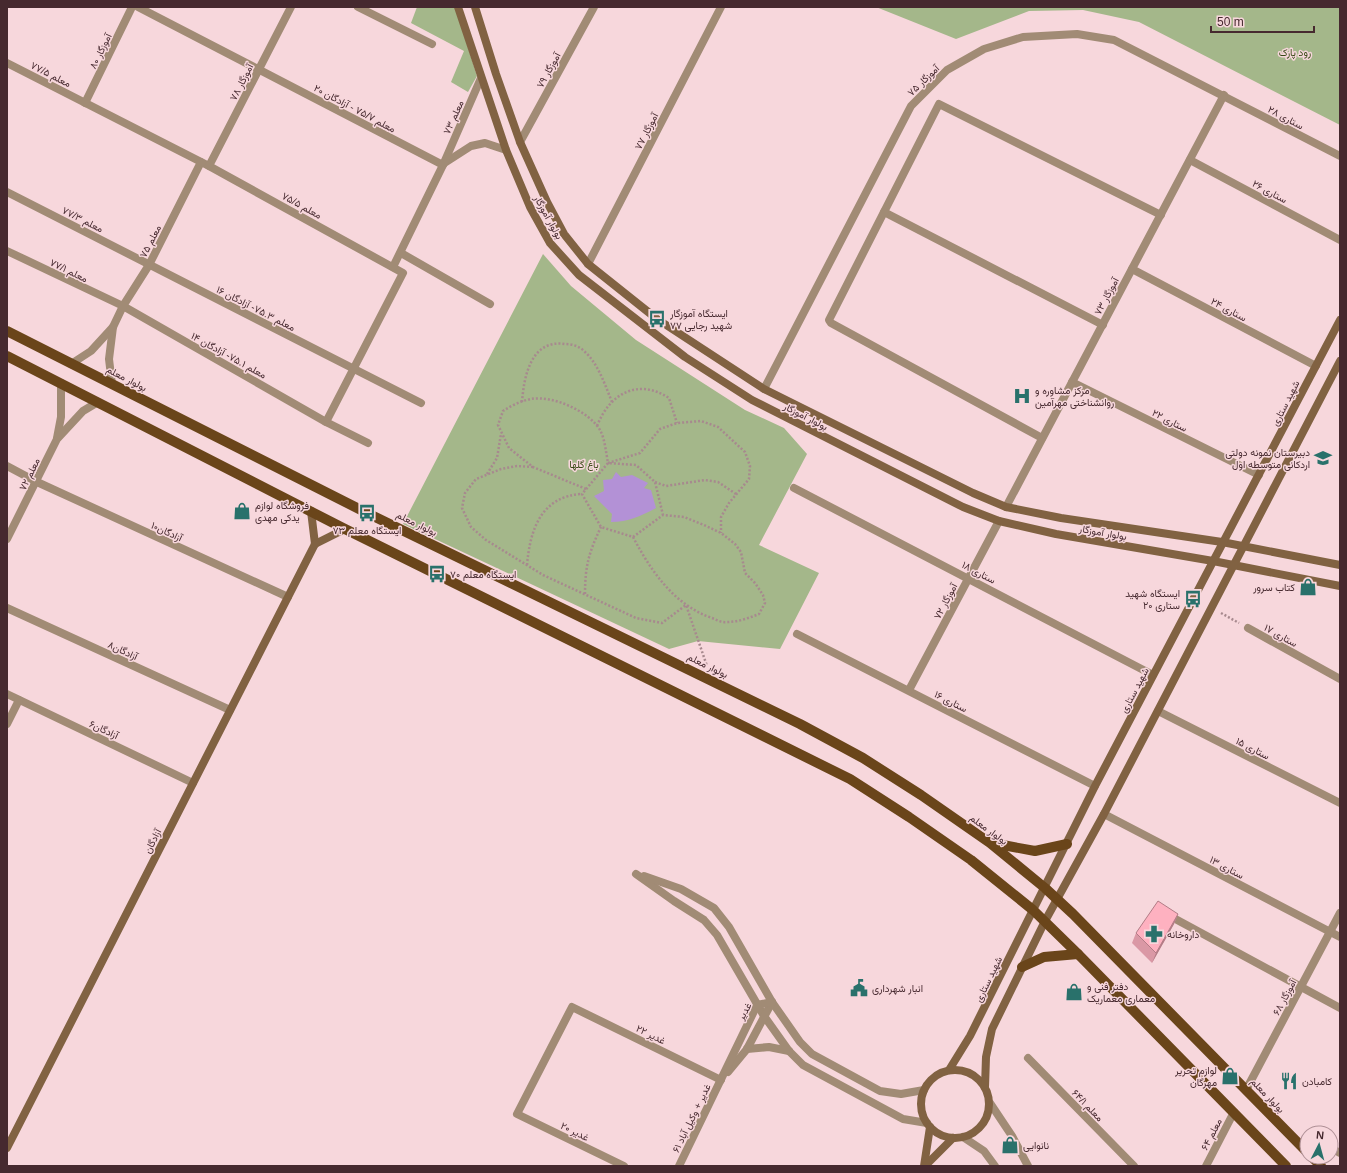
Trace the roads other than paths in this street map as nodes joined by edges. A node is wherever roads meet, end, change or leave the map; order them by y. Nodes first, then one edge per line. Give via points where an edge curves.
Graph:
1 (132, 7) edge
2 (138, 7) edge
3 (291, 7) edge
4 (358, 7) edge
5 (458, 7) edge
6 (475, 7) edge
7 (594, 7) edge
8 (721, 7) edge
9 (432, 44) dead end
10 (7, 63) edge
11 (259, 69) junction
12 (481, 78) junction
13 (1224, 95) junction
14 (85, 103) junction
15 (520, 142) junction
16 (506, 150) junction
17 (1340, 156) edge
18 (1190, 160) junction
19 (201, 162) junction
20 (442, 165) junction
21 (209, 166) junction
22 (7, 192) edge
23 (884, 212) junction
24 (1161, 215) junction
25 (1340, 240) edge
26 (7, 251) edge
27 (401, 253) junction
28 (588, 264) junction
29 (149, 265) junction
30 (393, 266) junction
31 (1132, 269) junction
32 (490, 304) dead end
33 (123, 306) junction
34 (1340, 320) edge
35 (1102, 325) junction
36 (113, 327) junction
37 (7, 331) edge
38 (7, 356) edge
39 (1340, 361) edge
40 (71, 364) junction
41 (1316, 366) junction
42 (353, 369) junction
43 (1072, 382) junction
44 (61, 383) junction
45 (112, 384) junction
46 (764, 389) junction
47 (98, 402) junction
48 (421, 404) dead end
49 (326, 422) junction
50 (1042, 438) junction
51 (57, 439) junction
52 (368, 444) dead end
53 (7, 466) edge
54 (1259, 475) junction
55 (37, 482) junction
56 (794, 488) dead end
57 (1006, 507) junction
58 (311, 511) junction
59 (999, 521) junction
60 (345, 529) junction
61 (7, 539) edge
62 (1222, 542) junction
63 (315, 544) junction
64 (1243, 546) junction
65 (1213, 561) junction
66 (1340, 564) edge
67 (1234, 565) junction
68 (968, 578) junction
69 (1340, 586) edge
70 (288, 597) junction
71 (7, 608) edge
72 (1248, 628) road end
73 (797, 634) dead end
74 (1153, 675) junction
75 (1340, 679) edge
76 (909, 690) junction
77 (7, 694) edge
78 (19, 700) junction
79 (230, 710) junction
80 (1158, 711) junction
81 (7, 724) edge
82 (193, 783) junction
83 (1095, 786) junction
84 (1340, 803) edge
85 (1104, 814) junction
86 (990, 843) junction
87 (1067, 844) junction
88 (1045, 888) junction
89 (1057, 899) junction
90 (1033, 910) junction
91 (1166, 913) edge
92 (1340, 913) edge
93 (1045, 921) junction
94 (1330, 932) junction
95 (1340, 937) edge
96 (1078, 954) junction
97 (1022, 967) junction
98 (1300, 988) junction
99 (772, 1002) junction
100 (757, 1005) junction
101 (1340, 1008) edge
102 (764, 1016) junction
103 (747, 1049) junction
104 (789, 1051) junction
105 (1028, 1058) dead end
106 (949, 1070) junction
107 (721, 1080) junction
108 (985, 1087) junction
109 (924, 1090) junction
110 (1246, 1090) junction
111 (990, 1103) junction
112 (1234, 1112) junction
113 (517, 1114) joint
114 (929, 1125) junction
115 (963, 1137) junction
116 (953, 1138) junction
117 (1299, 1144) edge
118 (7, 1148) edge
119 (624, 1166) edge
120 (679, 1166) edge
121 (925, 1166) edge
122 (995, 1166) edge
123 (1028, 1166) edge
124 (1134, 1166) edge
125 (1206, 1166) edge
126 (1286, 1166) edge

1 - 14 street, آموزگار ۸۰
2 - 11 street, معلم ۷۵/۷ - آزادگان ۲۰
3 - 11 street, آموزگار ۷۸
4 - 9 street
5 - 12 main road, بولوار آموزگار
6 - 15 main road, بولوار آموزگار
7 - 15 street, ۷۹ آموزگار
8 - 28 street, ۷۷ آموزگار
10 - 14 street, معلم ۷۷/۵
11 - 20 street, معلم ۷۵/۷ - آزادگان ۲۰
11 - 21 street, آموزگار ۷۸
12 - 16 main road, بولوار آموزگار
12 - 20 street, معلم ۷۳
13 - 17 street, ستاری ۲۸
13 - 18 street, ۷۳ آموزگار
13 - 46 street, آموزگار ۷۵ via 1114,40 1077,34 1023,37 984,49 947,70 910,106
14 - 19 street, معلم ۷۷/۵
15 - 28 main road, بولوار آموزگار via 546,202 564,234
16 - 20 street via 485,143 471,146
16 - 59 main road, بولوار آموزگار via 530,207 550,244 579,275 649,331 752,400 963,507
18 - 24 street, ۷۳ آموزگار
18 - 25 street, ستاری ۲۶
19 - 21 street, معلم ۷۵/۵
19 - 29 street, معلم ۷۵
20 - 27 street, معلم ۷۳
21 - 30 street, معلم ۷۵/۵
22 - 29 street, معلم ۷۷/۳
23 - 24 street via 939,104
23 - 35 street
23 - 50 street via 830,315 831,323
24 - 31 street, ۷۳ آموزگار
26 - 33 street, معلم ۷۷/۱
27 - 30 street, معلم ۷۳
27 - 32 street
28 - 46 main road, بولوار آموزگار via 657,319
29 - 33 street, معلم ۷۵
29 - 42 street, معلم ۷۵.۳- آزادگان ۱۶
30 - 42 street via 403,272
31 - 35 street, ۷۳ آموزگار
31 - 41 street, ستاری ۲۴
33 - 36 street, معلم ۷۵
33 - 49 street, معلم ۷۵.۱- آزادگان ۱۴
34 - 41 main road, شهید ستاری
35 - 43 street, ۷۳ آموزگار
36 - 40 street via 91,351
36 - 45 street via 109,359
37 - 40 main road, بولوار معلم
38 - 44 main road
39 - 64 main road
40 - 45 main road, بولوار معلم
41 - 54 main road, شهید ستاری
42 - 48 street, معلم ۷۵.۳- آزادگان ۱۶
42 - 49 street
43 - 50 street, ۷۳ آموزگار
43 - 54 street, ستاری ۲۲
44 - 47 main road
44 - 51 street via 61,417
45 - 86 main road, بولوار معلم via 368,513 713,681 863,758
46 - 57 main road, بولوار آموزگار
47 - 51 street via 83,411
47 - 58 main road
49 - 52 street, معلم ۷۵.۱- آزادگان ۱۴
50 - 57 street, ۷۳ آموزگار
51 - 55 street, معلم ۷۲
53 - 55 street, آزادگان۱۰
54 - 62 main road, شهید ستاری
55 - 61 street, معلم ۷۲
55 - 70 street, آزادگان۱۰
56 - 68 street, ستاری ۱۸
57 - 62 main road, بولوار آموزگار via 1061,518
58 - 60 main road
58 - 63 main road
59 - 65 main road, بولوار آموزگار via 1056,534
59 - 68 street, ۷۲ آموزگار
60 - 63 main road
60 - 90 main road via 850,779 971,860
62 - 64 main road, بولوار آموزگار
62 - 65 main road, شهید ستاری
63 - 70 main road, آزادگان
64 - 66 main road, بولوار آموزگار
64 - 67 main road
65 - 67 main road, بولوار آموزگار
65 - 74 main road, شهید ستاری
67 - 69 main road, بولوار آموزگار
67 - 80 main road
68 - 74 street, ستاری ۱۸
68 - 76 street, ۷۲ آموزگار
70 - 79 main road, آزادگان
71 - 79 street, آزادگان۸
72 - 75 street, ستاری ۱۷
73 - 76 street, ستاری ۱۶
74 - 83 main road, شهید ستاری
76 - 83 street, ستاری ۱۶
77 - 78 street, آزادگان۶
78 - 81 street
78 - 82 street, آزادگان۶
79 - 82 main road, آزادگان
80 - 84 street, ستاری ۱۵
80 - 85 main road
82 - 118 main road, آزادگان
83 - 87 main road, شهید ستاری
85 - 89 main road
85 - 94 street, ستاری ۱۳
86 - 87 main road via 1035,851
86 - 88 main road, بولوار معلم
87 - 88 main road, شهید ستاری
88 - 89 main road, بولوار معلم
88 - 90 main road, شهید ستاری
89 - 93 main road
89 - 110 main road, بولوار معلم
90 - 93 main road
90 - 106 main road, شهید ستاری via 970,1036
91 - 98 street
92 - 94 street, آموزگار ۶۸
93 - 96 main road
93 - 97 main road
94 - 95 street, ستاری ۱۳
94 - 98 street, آموزگار ۶۸
96 - 97 main road via 1044,957
96 - 112 main road
97 - 108 main road via 992,1028 986,1057
98 - 101 street
98 - 110 street, آموزگار ۶۸
99 - 100 street, غدیر
99 - 100 street via 729,927 714,908 681,889 636,874 704,920 718,935
99 - 102 street, غدیر
99 - 109 street via 800,1042 812,1054 880,1091 900,1094
100 - 102 street
100 - 107 street, غدیر
102 - 103 street, غدیر
102 - 104 street
103 - 104 street via 769,1047
103 - 107 street, غدیر
104 - 114 street via 803,1065 903,1119
105 - 124 street, معلم ۶۴/۱
106 - 108 main road via 970,1072
106 - 109 main road via 934,1077
107 - 113 street, غدیر ۲۲ via 572,1007
107 - 120 street, غدیر + وکیل آباد ۶۱
108 - 111 main road
109 - 114 main road via 922,1112
110 - 117 main road, بولوار معلم
111 - 115 main road via 982,1125 977,1131
111 - 123 street
112 - 125 street, معلم ۶۴
112 - 126 main road
113 - 119 street, غدیر ۲۰
114 - 116 main road
114 - 121 main road
115 - 116 main road
115 - 122 street via 984,1151
116 - 121 main road

